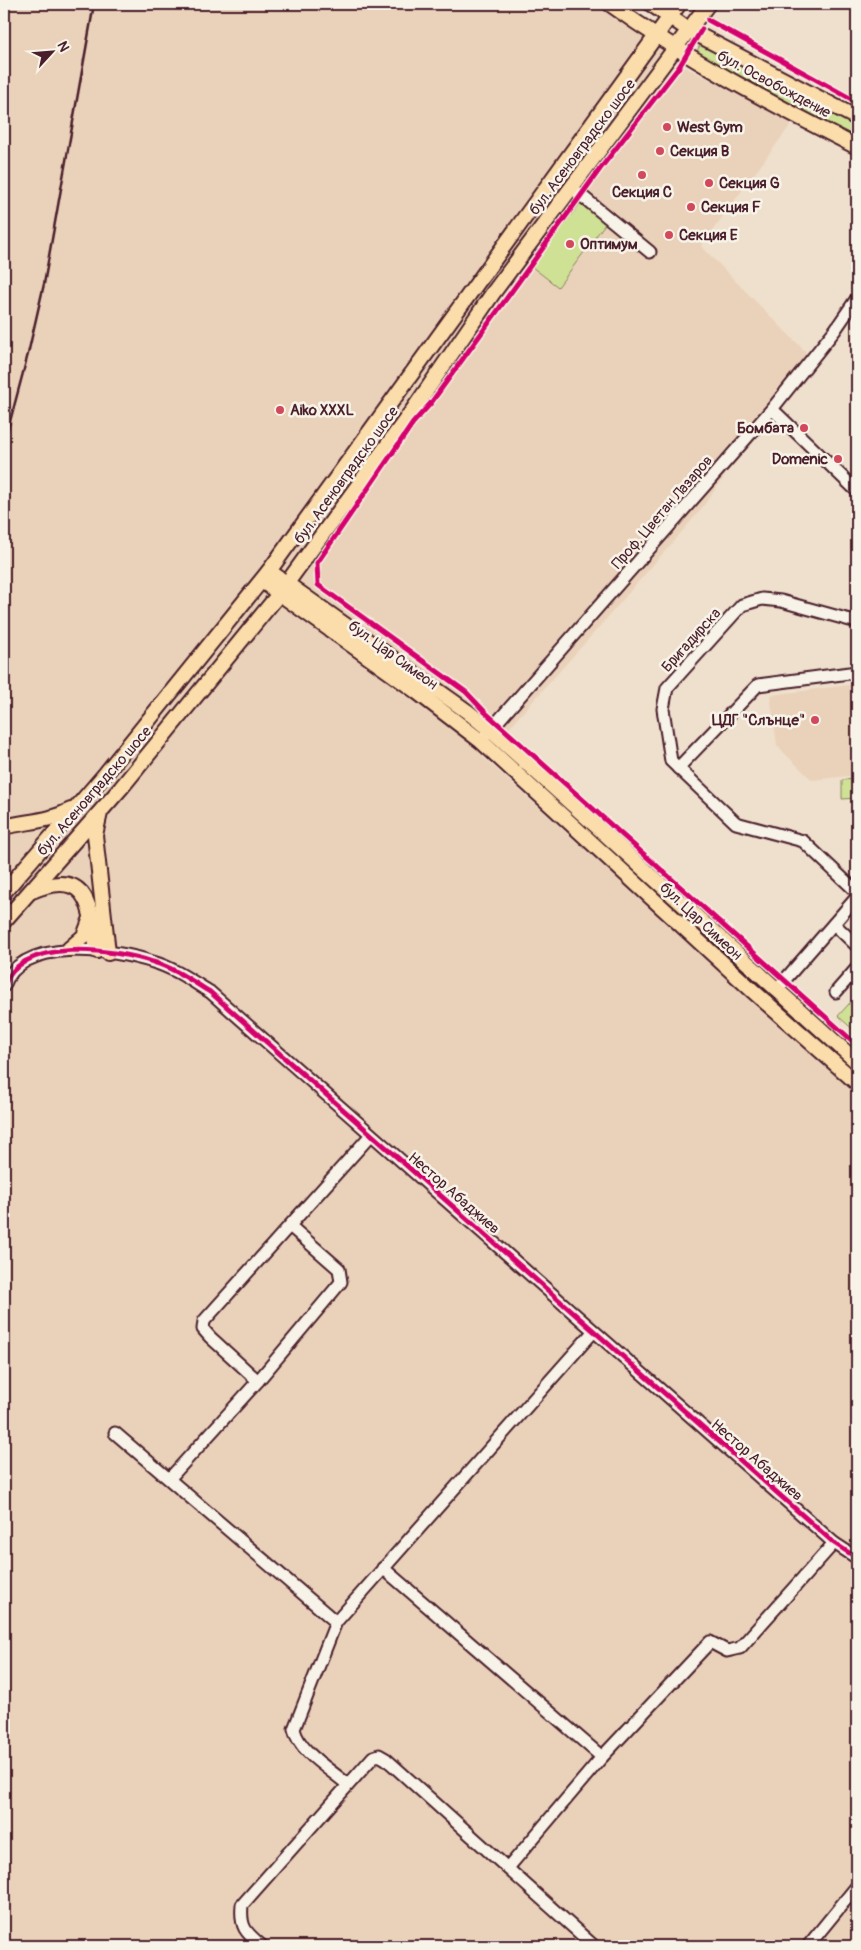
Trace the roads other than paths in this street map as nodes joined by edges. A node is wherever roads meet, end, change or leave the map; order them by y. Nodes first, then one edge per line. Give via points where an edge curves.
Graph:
1 (610, 4) edge
2 (651, 4) edge
3 (679, 4) edge
4 (708, 4) edge
5 (669, 17) junction
6 (689, 30) junction
7 (656, 35) junction
8 (676, 50) junction
9 (857, 118) edge
10 (857, 147) edge
11 (571, 187) junction
12 (650, 252) dead end
13 (857, 298) edge
14 (772, 409) junction
15 (857, 491) edge
16 (266, 576) junction
17 (283, 588) junction
18 (857, 622) edge
19 (857, 672) edge
20 (486, 735) junction
21 (678, 768) junction
22 (78, 806) junction
23 (100, 811) junction
24 (4, 827) edge
25 (4, 872) edge
26 (4, 886) edge
27 (4, 892) edge
28 (857, 892) edge
29 (27, 894) junction
30 (857, 897) edge
31 (92, 917) junction
32 (4, 921) edge
33 (834, 924) junction
34 (857, 946) edge
35 (69, 949) junction
36 (102, 952) junction
37 (857, 968) edge
38 (4, 986) edge
39 (776, 990) junction
40 (836, 992) dead end
41 (857, 1062) edge
42 (857, 1083) edge
43 (370, 1136) junction
44 (290, 1226) junction
45 (594, 1331) junction
46 (258, 1381) junction
47 (115, 1433) dead end
48 (170, 1478) junction
49 (834, 1544) junction
50 (857, 1558) edge
51 (383, 1568) junction
52 (336, 1622) junction
53 (602, 1757) junction
54 (347, 1784) junction
55 (508, 1868) junction
56 (857, 1886) edge
57 (262, 1946) edge
58 (594, 1946) edge
59 (808, 1946) edge

1 - 7 main road, бул. Освобождение
2 - 5 main road, бул. Освобождение
3 - 5 main road, бул. Асеновградско шосе
4 - 6 main road, бул. Асеновградско шосе
5 - 6 main road, бул. Освобождение
5 - 7 main road, бул. Асеновградско шосе
6 - 8 main road, бул. Асеновградско шосе
6 - 9 main road, бул. Освобождение
7 - 8 main road, бул. Освобождение
7 - 16 main road, бул. Асеновградско шосе
8 - 10 main road, бул. Освобождение
8 - 11 main road, бул. Асеновградско шосе
11 - 12 street
11 - 17 main road, бул. Асеновградско шосе
13 - 14 street, Проф. Цветан Лазаров
14 - 15 street
14 - 20 street, Проф. Цветан Лазаров
16 - 17 main road, бул. Цар Симеон
16 - 22 main road, бул. Асеновградско шосе
17 - 20 main road, бул. Цар Симеон via 416,691
17 - 23 main road, бул. Асеновградско шосе
18 - 21 street, Бригадирска via 780,601 762,599 742,605 667,688 663,709 672,761
19 - 21 street via 758,685
20 - 39 main road, бул. Цар Симеон
20 - 42 main road, бул. Цар Симеон via 745,984
21 - 28 street, Бригадирска via 736,823 804,840
22 - 24 main road via 47,821 21,822
22 - 27 main road, бул. Асеновградско шосе
23 - 29 main road, бул. Асеновградско шосе
23 - 36 main road via 95,835
25 - 26 main road
29 - 31 main road via 51,883 69,883 80,891
29 - 32 main road, бул. Асеновградско шосе
30 - 33 street
31 - 35 main road via 84,936
31 - 36 main road
33 - 34 street
33 - 39 street
35 - 36 street, Нестор Абаджиев
35 - 38 street, Нестор Абаджиев via 47,952 22,962
36 - 43 street, Нестор Абаджиев via 152,961 182,974 210,992
37 - 40 street
39 - 41 main road, бул. Цар Симеон
43 - 44 street
43 - 45 street, Нестор Абаджиев
44 - 46 street via 339,1269 341,1282
44 - 46 street via 204,1321 203,1329 210,1337
45 - 49 street, Нестор Абаджиев
45 - 51 street
46 - 48 street
47 - 48 street
48 - 52 street
49 - 50 street, Нестор Абаджиев
49 - 53 street via 740,1648 727,1651 710,1642
51 - 52 street
51 - 53 street
52 - 54 street via 294,1729 302,1745
53 - 55 street
54 - 55 street via 373,1756 386,1758
54 - 57 street via 242,1905 241,1921 248,1934
55 - 58 street
56 - 59 street

